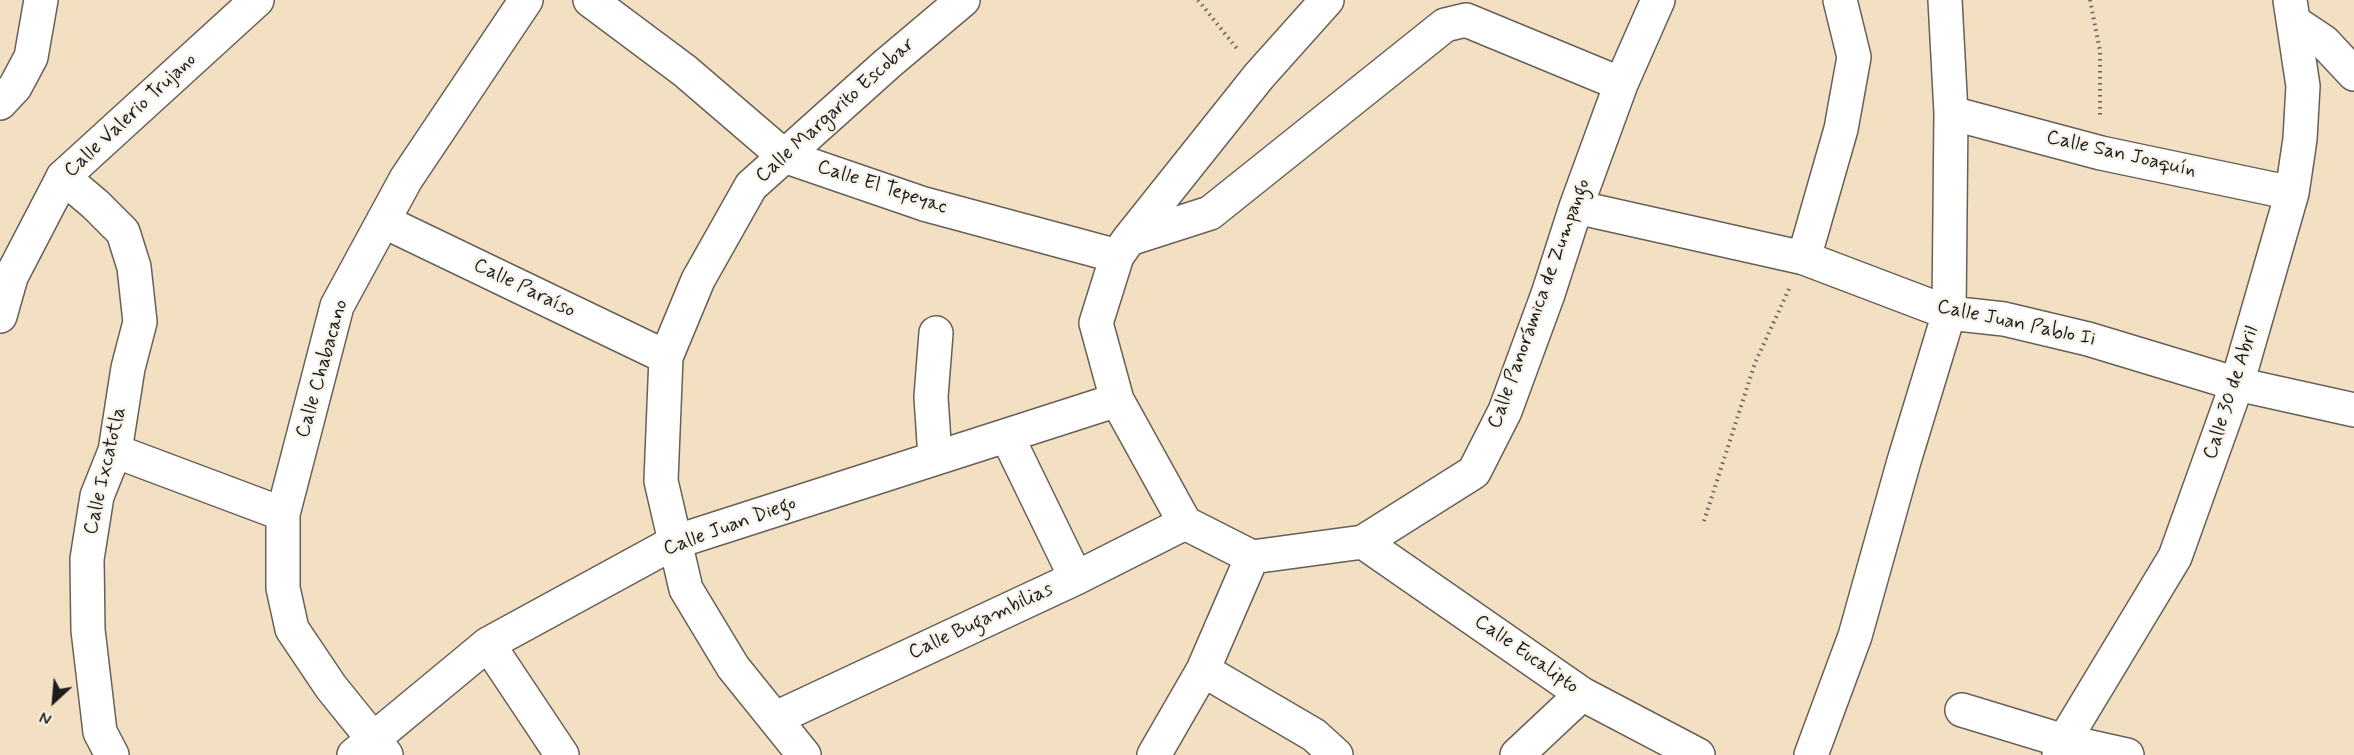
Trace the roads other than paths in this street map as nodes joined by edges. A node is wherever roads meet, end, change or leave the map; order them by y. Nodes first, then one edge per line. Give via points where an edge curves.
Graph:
1 (41, 0) edge
2 (257, 0) edge
3 (526, 0) edge
4 (590, 0) edge
5 (1327, 0) edge
6 (1658, 0) edge
7 (1840, 0) edge
8 (1945, 0) edge
9 (950, 4) edge
10 (2292, 11) edge
11 (2354, 74) edge
12 (1622, 84) junction
13 (0, 103) edge
14 (1952, 113) junction
15 (784, 156) junction
16 (63, 177) junction
17 (2292, 193) junction
18 (1575, 207) junction
19 (383, 221) junction
20 (1123, 248) junction
21 (1804, 258) junction
22 (1949, 313) junction
23 (0, 316) edge
24 (936, 333) dead end
25 (666, 357) junction
26 (2237, 384) junction
27 (1117, 400) junction
28 (2354, 410) edge
29 (1007, 436) junction
30 (114, 451) junction
31 (935, 458) junction
32 (283, 514) junction
33 (1185, 523) junction
34 (675, 542) junction
35 (1363, 542) junction
36 (1252, 557) junction
37 (1076, 578) junction
38 (488, 644) junction
39 (1203, 670) junction
40 (1582, 694) junction
41 (1962, 710) dead end
42 (776, 718) junction
43 (2062, 748) edge
44 (371, 750) edge
45 (111, 755) edge
46 (562, 755) edge
47 (804, 755) edge
48 (1154, 755) edge
49 (1336, 755) edge
50 (1517, 755) edge
51 (1698, 755) edge
52 (1811, 755) edge
53 (2127, 755) edge

1 - 13 street via 32,57 15,87
2 - 16 street, Calle Valerio Trujano
3 - 19 street, Calle Chabacano via 406,179
4 - 15 street, Calle El Tepeyac via 686,71
5 - 20 street via 1259,76
6 - 12 street, Calle Panorámica de Zumpango
7 - 21 street via 1854,57 1841,129
8 - 14 street
9 - 15 street, Calle Margarito Escobar
10 - 11 street
10 - 17 street, Calle 30 de Abril via 2303,86
12 - 18 street, Calle Panorámica de Zumpango
12 - 20 street via 1466,20 1445,25 1210,213
14 - 17 street, Calle San Joaquín via 2101,153
14 - 22 street
15 - 20 street, Calle El Tepeyac via 924,204
15 - 25 street, Calle Margarito Escobar via 751,186 698,280
16 - 23 street, Calle Valerio Trujano via 11,277
16 - 30 street, Calle Ixcatotla via 123,232 134,267 140,322
17 - 26 street, Calle 30 de Abril
18 - 21 street, Calle Juan Pablo Ii
18 - 35 street, Calle Panorámica de Zumpango via 1505,411 1474,472
19 - 25 street, Calle Paraíso
19 - 32 street, Calle Chabacano via 337,306
20 - 27 street via 1096,323
21 - 22 street, Calle Juan Pablo Ii
22 - 26 street, Calle Juan Pablo Ii via 2004,320 2088,339
22 - 52 street via 1855,636
24 - 31 street via 931,397
25 - 34 street, Calle Margarito Escobar via 661,481
26 - 28 street, Calle Juan Pablo Ii
26 - 43 street, Calle 30 de Abril via 2175,557
27 - 29 street, Calle Juan Diego
27 - 33 street
29 - 31 street, Calle Juan Diego
29 - 37 street
30 - 32 street
30 - 45 street, Calle Ixcatotla via 98,496 87,560 88,630 97,709 100,732
31 - 34 street, Calle Juan Diego
32 - 44 street, Calle Chabacano via 283,588 292,629
33 - 36 street
33 - 37 street, Calle Bugambilias
34 - 38 street, Calle Juan Diego
34 - 42 street, Calle Margarito Escobar via 686,589 733,667
35 - 36 street, Calle Panorámica de Zumpango
35 - 40 street, Calle Eucalipto
36 - 39 street
37 - 42 street, Calle Bugambilias
38 - 44 street, Calle Juan Diego
38 - 46 street
39 - 48 street
39 - 49 street via 1314,735
40 - 50 street
40 - 51 street, Calle Eucalipto
41 - 43 street
42 - 47 street, Calle Margarito Escobar
43 - 53 street

